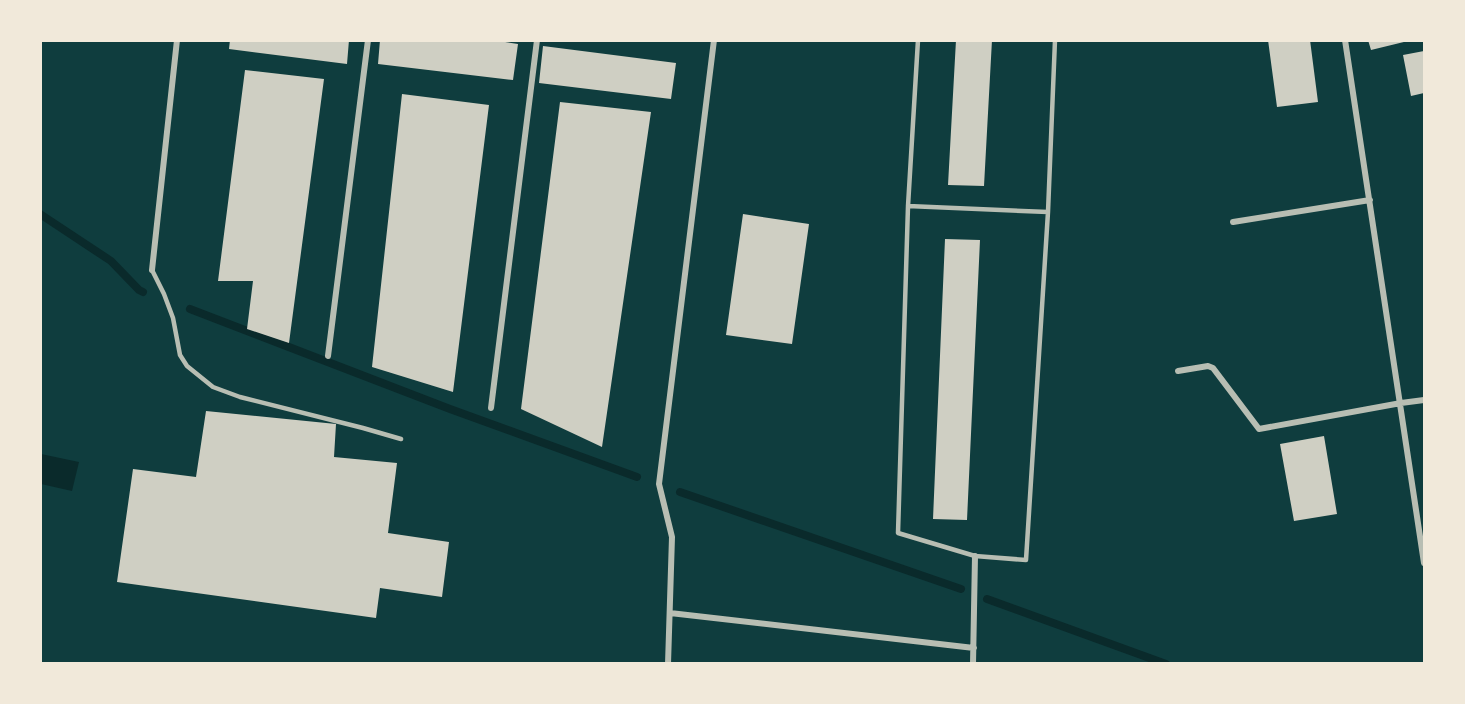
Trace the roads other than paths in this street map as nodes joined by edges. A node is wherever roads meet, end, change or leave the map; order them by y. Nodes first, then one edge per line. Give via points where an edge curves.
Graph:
1 (177, 40) edge
2 (368, 40) edge
3 (537, 40) edge
4 (714, 40) edge
5 (918, 40) edge
6 (1054, 40) edge
7 (1345, 40) edge
8 (1370, 200) junction
9 (908, 206) junction
10 (1048, 212) junction
11 (1233, 222) dead end
12 (152, 270) joint
13 (328, 356) dead end
14 (1178, 371) dead end
15 (1425, 400) edge
16 (1401, 403) junction
17 (491, 408) dead end
18 (401, 439) dead end
19 (975, 556) junction
20 (1425, 563) edge
21 (669, 614) junction
22 (974, 648) junction
23 (668, 663) edge
24 (973, 663) edge

1 - 12 street
2 - 13 street
3 - 17 street
4 - 21 street via 659,484 672,537
5 - 9 lane
6 - 10 lane
7 - 8 street
8 - 11 street
8 - 16 street
9 - 10 lane
9 - 19 lane via 898,533
10 - 19 lane via 1026,560
12 - 18 lane via 174,318 180,355 187,366 213,387
14 - 16 street via 1213,368 1259,429
15 - 16 street
16 - 20 street
19 - 22 street
21 - 22 street
21 - 23 street
22 - 24 street

